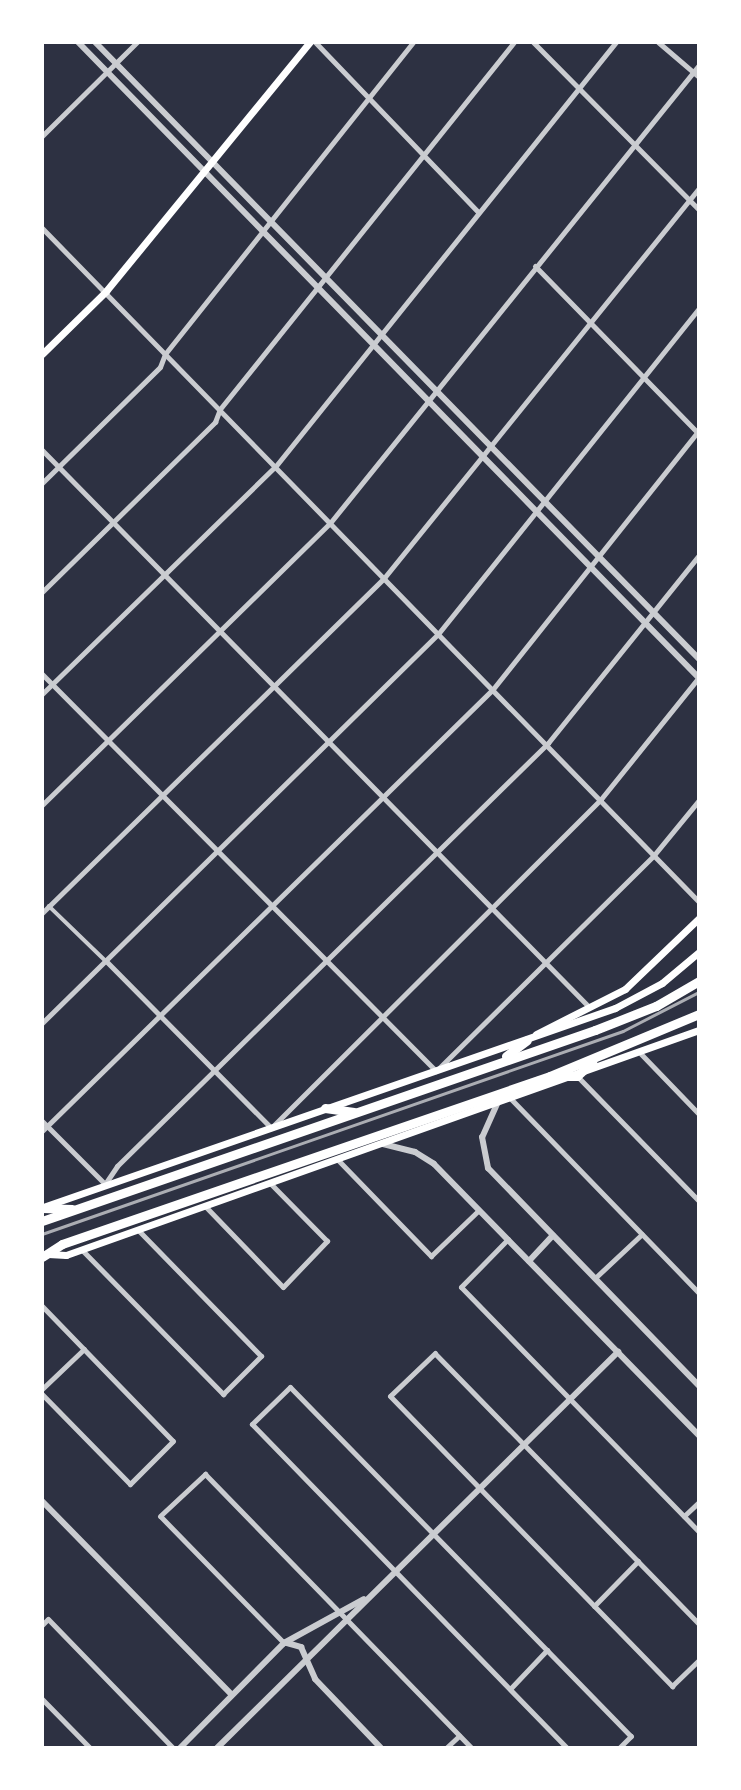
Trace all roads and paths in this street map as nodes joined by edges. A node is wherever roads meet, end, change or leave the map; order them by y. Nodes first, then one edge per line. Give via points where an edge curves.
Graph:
1 (78, 42) edge
2 (95, 42) edge
3 (137, 42) edge
4 (312, 42) edge
5 (413, 42) edge
6 (514, 42) edge
7 (533, 42) edge
8 (617, 42) edge
9 (658, 42) edge
10 (116, 64) junction
11 (699, 65) edge
12 (107, 72) junction
13 (693, 72) junction
14 (699, 78) edge
15 (577, 89) junction
16 (369, 98) junction
17 (42, 136) edge
18 (633, 145) junction
19 (424, 154) junction
20 (213, 162) junction
21 (205, 171) junction
22 (699, 188) edge
23 (690, 200) junction
24 (699, 210) edge
25 (478, 212) junction
26 (269, 222) junction
27 (42, 228) edge
28 (262, 231) junction
29 (535, 266) junction
30 (324, 279) junction
31 (318, 286) junction
32 (106, 291) junction
33 (699, 308) edge
34 (590, 324) junction
35 (380, 334) junction
36 (373, 343) junction
37 (42, 354) edge
38 (165, 354) junction
39 (643, 378) junction
40 (435, 388) junction
41 (428, 398) junction
42 (220, 409) junction
43 (698, 432) edge
44 (490, 444) junction
45 (42, 450) edge
46 (481, 455) junction
47 (58, 467) junction
48 (275, 467) junction
49 (42, 483) edge
50 (545, 501) junction
51 (536, 511) junction
52 (112, 523) junction
53 (330, 523) junction
54 (699, 555) edge
55 (599, 557) junction
56 (591, 566) junction
57 (164, 576) junction
58 (384, 578) junction
59 (42, 592) edge
60 (653, 612) junction
61 (645, 623) junction
62 (219, 632) junction
63 (438, 634) junction
64 (699, 659) edge
65 (42, 674) edge
66 (699, 677) edge
67 (52, 684) junction
68 (274, 688) junction
69 (493, 689) junction
70 (42, 694) edge
71 (108, 741) junction
72 (327, 742) junction
73 (548, 743) junction
74 (162, 796) junction
75 (383, 798) junction
76 (601, 799) junction
77 (699, 800) edge
78 (42, 806) edge
79 (216, 852) junction
80 (437, 853) junction
81 (654, 855) junction
82 (42, 899) edge
83 (699, 902) edge
84 (49, 906) junction
85 (270, 906) junction
86 (491, 908) junction
87 (42, 913) edge
88 (699, 918) edge
89 (699, 951) edge
90 (106, 961) junction
91 (325, 962) junction
92 (546, 964) junction
93 (699, 981) edge
94 (588, 1006) junction
95 (699, 1014) edge
96 (380, 1016) junction
97 (160, 1017) junction
98 (42, 1023) edge
99 (699, 1030) edge
100 (527, 1040) junction
101 (641, 1054) junction
102 (594, 1059) junction
103 (498, 1062) junction
104 (214, 1071) junction
105 (436, 1071) junction
106 (550, 1076) junction
107 (577, 1076) junction
108 (511, 1099) junction
109 (497, 1104) junction
110 (325, 1108) junction
111 (356, 1112) junction
112 (699, 1114) edge
113 (42, 1121) edge
114 (47, 1126) junction
115 (271, 1128) junction
116 (42, 1131) edge
117 (383, 1144) junction
118 (338, 1160) junction
119 (270, 1183) junction
120 (105, 1184) junction
121 (699, 1201) edge
122 (205, 1206) junction
123 (42, 1207) edge
124 (78, 1209) junction
125 (479, 1210) junction
126 (42, 1221) edge
127 (138, 1230) junction
128 (642, 1234) junction
129 (553, 1235) junction
130 (508, 1239) junction
131 (82, 1250) junction
132 (45, 1255) edge
133 (529, 1261) junction
134 (595, 1278) junction
135 (699, 1293) edge
136 (42, 1306) edge
137 (84, 1349) junction
138 (618, 1352) junction
139 (699, 1386) edge
140 (42, 1389) edge
141 (42, 1394) edge
142 (570, 1399) junction
143 (699, 1436) edge
144 (524, 1444) junction
145 (479, 1488) junction
146 (42, 1501) edge
147 (699, 1502) edge
148 (684, 1516) junction
149 (699, 1532) edge
150 (433, 1533) junction
151 (638, 1561) junction
152 (394, 1570) junction
153 (367, 1598) junction
154 (594, 1606) junction
155 (340, 1613) junction
156 (348, 1621) junction
157 (699, 1624) edge
158 (42, 1625) edge
159 (284, 1643) junction
160 (547, 1650) junction
161 (307, 1660) junction
162 (699, 1660) edge
163 (510, 1689) junction
164 (231, 1694) junction
165 (42, 1699) edge
166 (459, 1736) junction
167 (90, 1748) edge
168 (173, 1748) edge
169 (180, 1748) edge
170 (217, 1748) edge
171 (381, 1748) edge
172 (446, 1748) edge
173 (471, 1748) edge
174 (567, 1748) edge
175 (619, 1748) edge

1 - 12 street
2 - 10 street
3 - 10 street
4 - 16 street
4 - 20 main road
5 - 16 street
6 - 19 street
7 - 15 street
8 - 15 street
9 - 13 street
10 - 12 street
10 - 20 street
11 - 13 street
12 - 17 street
12 - 21 street
13 - 14 street
13 - 18 street
15 - 18 street
15 - 25 street
16 - 19 street
16 - 26 street
18 - 23 street
18 - 29 street
19 - 25 street
19 - 30 street
20 - 21 main road
20 - 26 street
21 - 28 street
21 - 32 main road
22 - 23 street
23 - 24 street
23 - 34 street
25 - 35 street
26 - 28 street
26 - 30 street
27 - 32 street
28 - 31 street
28 - 38 street
29 - 34 street
29 - 40 street
30 - 31 street
30 - 35 street
31 - 36 street
31 - 42 street
32 - 37 main road
32 - 38 street
33 - 39 street
34 - 39 street
34 - 44 street
35 - 36 street
35 - 40 street
36 - 41 street
36 - 48 street
38 - 42 street
38 - 47 street via 160,367
39 - 43 street
39 - 50 street
40 - 41 street
40 - 44 street
41 - 46 street
41 - 53 street
42 - 48 street
42 - 52 street via 215,422
43 - 55 street
44 - 46 street
44 - 50 street
45 - 47 street
46 - 51 street
46 - 58 street
47 - 49 street
47 - 52 street
48 - 53 street
48 - 57 street
50 - 51 street
50 - 55 street
51 - 56 street
51 - 63 street
52 - 57 street
52 - 59 street
53 - 58 street
53 - 62 street
54 - 60 street
55 - 56 street
55 - 60 street
56 - 61 street
56 - 69 street
57 - 62 street
57 - 67 street
58 - 63 street
58 - 68 street
60 - 61 street
60 - 64 street
61 - 66 street
61 - 73 street
62 - 68 street
62 - 71 street
63 - 69 street
63 - 72 street
65 - 67 street
66 - 76 street
67 - 70 street
67 - 71 street
68 - 72 street
68 - 74 street
69 - 73 street
69 - 75 street
71 - 74 street
71 - 78 street
72 - 75 street
72 - 79 street
73 - 76 street
73 - 80 street
74 - 79 street
74 - 84 street
75 - 80 street
75 - 85 street
76 - 81 street
76 - 86 street
77 - 81 street
79 - 85 street
79 - 90 street
80 - 86 street
80 - 91 street
81 - 83 street
81 - 92 street
82 - 84 street
84 - 87 street
84 - 90 street
85 - 91 street
85 - 97 street
86 - 92 street
86 - 96 street
88 - 94 main road via 638,979
89 - 100 main road via 639,997
90 - 97 street
90 - 98 street
91 - 96 street
91 - 104 street
92 - 94 street
92 - 105 street
93 - 103 highway via 634,1015
94 - 100 main road
95 - 102 highway
96 - 105 street
96 - 115 street
97 - 104 street
97 - 114 street
99 - 101 main road
100 - 103 highway
100 - 105 main road
101 - 107 main road
101 - 112 street
102 - 106 highway
102 - 107 highway
103 - 111 highway
104 - 115 street
104 - 120 street via 117,1166
105 - 110 main road
106 - 107 highway
106 - 132 highway via 62,1244
107 - 108 main road
107 - 121 street
108 - 109 main road
108 - 128 street
109 - 117 main road
109 - 129 street via 482,1137 488,1168
110 - 111 highway
110 - 115 main road
111 - 124 highway
113 - 114 street
114 - 116 street
114 - 120 street
115 - 120 main road
117 - 118 main road
117 - 125 street via 425,1157
118 - 119 main road
118 - 125 street via 432,1256
119 - 122 main road
119 - 122 street via 327,1241 283,1287
120 - 123 main road
122 - 127 main road
123 - 124 highway
124 - 126 highway
125 - 130 street
127 - 131 main road
127 - 131 street via 261,1356 223,1395
128 - 134 street
128 - 135 street
129 - 133 street
129 - 134 street
130 - 133 street
130 - 142 street via 461,1287
131 - 132 main road
133 - 138 street
134 - 139 street
136 - 137 street
137 - 140 street
137 - 141 street via 173,1441 130,1484
138 - 142 street
138 - 143 street
142 - 144 street
142 - 148 street
144 - 145 street
144 - 145 street via 435,1353 390,1396
144 - 151 street
145 - 150 street
145 - 154 street
146 - 164 street
147 - 148 street
148 - 149 street
150 - 152 street
150 - 152 street via 290,1387 252,1424
150 - 160 street
151 - 154 street
151 - 157 street
152 - 153 street
152 - 163 street
153 - 155 street
153 - 156 street
154 - 162 street via 673,1686
155 - 156 street
155 - 159 street
155 - 159 street via 205,1474 160,1516
156 - 161 street
156 - 166 street
158 - 168 street via 48,1619
159 - 161 street via 301,1647
159 - 164 street
160 - 163 street
160 - 175 street via 631,1736
161 - 170 street
161 - 171 street via 315,1679
163 - 174 street
164 - 169 street
165 - 167 street
166 - 172 street
166 - 173 street

